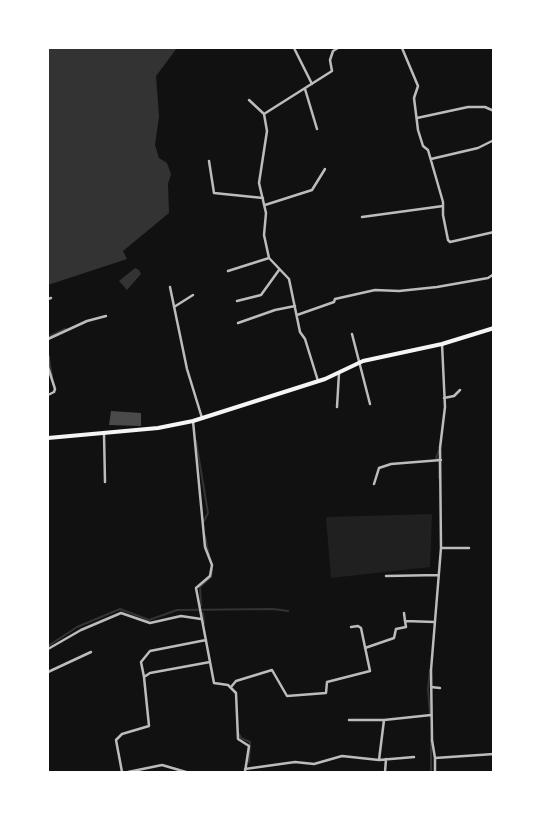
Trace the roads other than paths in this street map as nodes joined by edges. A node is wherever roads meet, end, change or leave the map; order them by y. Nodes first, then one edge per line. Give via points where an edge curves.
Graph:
1 (294, 48) edge
2 (338, 48) edge
3 (402, 48) edge
4 (312, 85) junction
5 (305, 89) junction
6 (249, 100) dead end
7 (494, 111) edge
8 (264, 114) junction
9 (417, 118) junction
10 (317, 129) dead end
11 (494, 140) edge
12 (430, 159) junction
13 (209, 161) dead end
14 (324, 169) dead end
15 (263, 198) junction
16 (264, 205) junction
17 (443, 206) junction
18 (362, 216) dead end
19 (494, 232) edge
20 (268, 258) junction
21 (279, 270) junction
22 (228, 271) dead end
23 (494, 274) edge
24 (170, 287) dead end
25 (193, 295) dead end
26 (237, 301) dead end
27 (295, 306) junction
28 (174, 307) junction
29 (296, 315) junction
30 (106, 316) dead end
31 (238, 323) dead end
32 (494, 328) edge
33 (352, 334) dead end
34 (48, 339) edge
35 (442, 344) junction
36 (48, 356) edge
37 (360, 363) junction
38 (340, 372) junction
39 (318, 382) junction
40 (460, 390) dead end
41 (48, 395) edge
42 (444, 398) junction
43 (370, 404) dead end
44 (337, 407) dead end
45 (202, 418) junction
46 (193, 421) junction
47 (104, 432) junction
48 (48, 438) edge
49 (441, 460) junction
50 (105, 482) dead end
51 (374, 484) dead end
52 (441, 548) junction
53 (469, 548) dead end
54 (438, 575) junction
55 (386, 576) dead end
56 (404, 613) dead end
57 (201, 619) junction
58 (405, 622) junction
59 (435, 622) junction
60 (351, 627) dead end
61 (206, 640) junction
62 (365, 648) junction
63 (48, 649) edge
64 (91, 652) dead end
65 (210, 662) junction
66 (48, 672) edge
67 (144, 677) junction
68 (231, 687) junction
69 (431, 687) junction
70 (440, 688) dead end
71 (431, 715) junction
72 (349, 720) dead end
73 (384, 720) junction
74 (494, 754) edge
75 (414, 756) dead end
76 (435, 758) junction
77 (386, 759) junction
78 (379, 760) junction
79 (245, 771) edge
80 (122, 772) edge
81 (128, 772) edge
82 (135, 772) edge
83 (186, 772) edge
84 (385, 772) edge
85 (435, 772) edge

1 - 4 street
2 - 4 street via 330,60 332,72
3 - 9 street via 418,86 414,98
4 - 5 street
5 - 8 street
5 - 10 street
6 - 8 street
7 - 9 street via 485,107 468,107
8 - 15 street via 267,132 258,183
9 - 12 street via 418,130
11 - 12 street via 478,148
12 - 17 street
13 - 15 street via 214,193
14 - 16 street via 312,190
15 - 16 street
16 - 20 street
17 - 18 street
17 - 19 street via 450,242
20 - 21 street
20 - 22 street
21 - 26 street via 261,295
21 - 27 street via 289,279
23 - 29 street via 488,278 437,287 375,290 336,299
24 - 28 street
25 - 28 street
27 - 29 street
27 - 31 street
28 - 45 street
29 - 39 street
30 - 34 street
32 - 35 main road
33 - 37 street
35 - 37 main road
35 - 42 street
36 - 41 street via 55,389
37 - 38 main road
37 - 43 street
38 - 39 main road
38 - 44 street
39 - 45 main road
40 - 42 street via 454,396
42 - 49 street
45 - 46 main road
46 - 47 main road via 158,428
46 - 57 street via 205,547 212,565 210,576 196,588
47 - 48 main road
47 - 50 street
49 - 51 street via 379,468
49 - 52 street
52 - 53 street
52 - 54 street
54 - 55 street
54 - 59 street
56 - 58 street
57 - 61 street
57 - 63 street via 181,616 150,623 121,613
58 - 59 street
58 - 62 street via 406,626 396,629 394,638
59 - 69 street
60 - 62 street via 361,628
61 - 65 street
61 - 67 street via 150,651 141,662
62 - 68 street via 370,671 327,682 326,693 287,696 272,670 236,681
64 - 66 street
65 - 67 street via 150,673
65 - 68 street via 214,683
67 - 80 street via 149,726 122,734 116,740
68 - 79 street via 236,693 238,740 249,746
69 - 70 street
69 - 71 street
71 - 73 street
71 - 76 street
72 - 73 street
73 - 78 street
74 - 76 street
75 - 77 street
76 - 85 street
77 - 78 street
77 - 84 street
78 - 79 street via 342,756 306,765 295,762
81 - 82 street
82 - 83 street via 162,764

